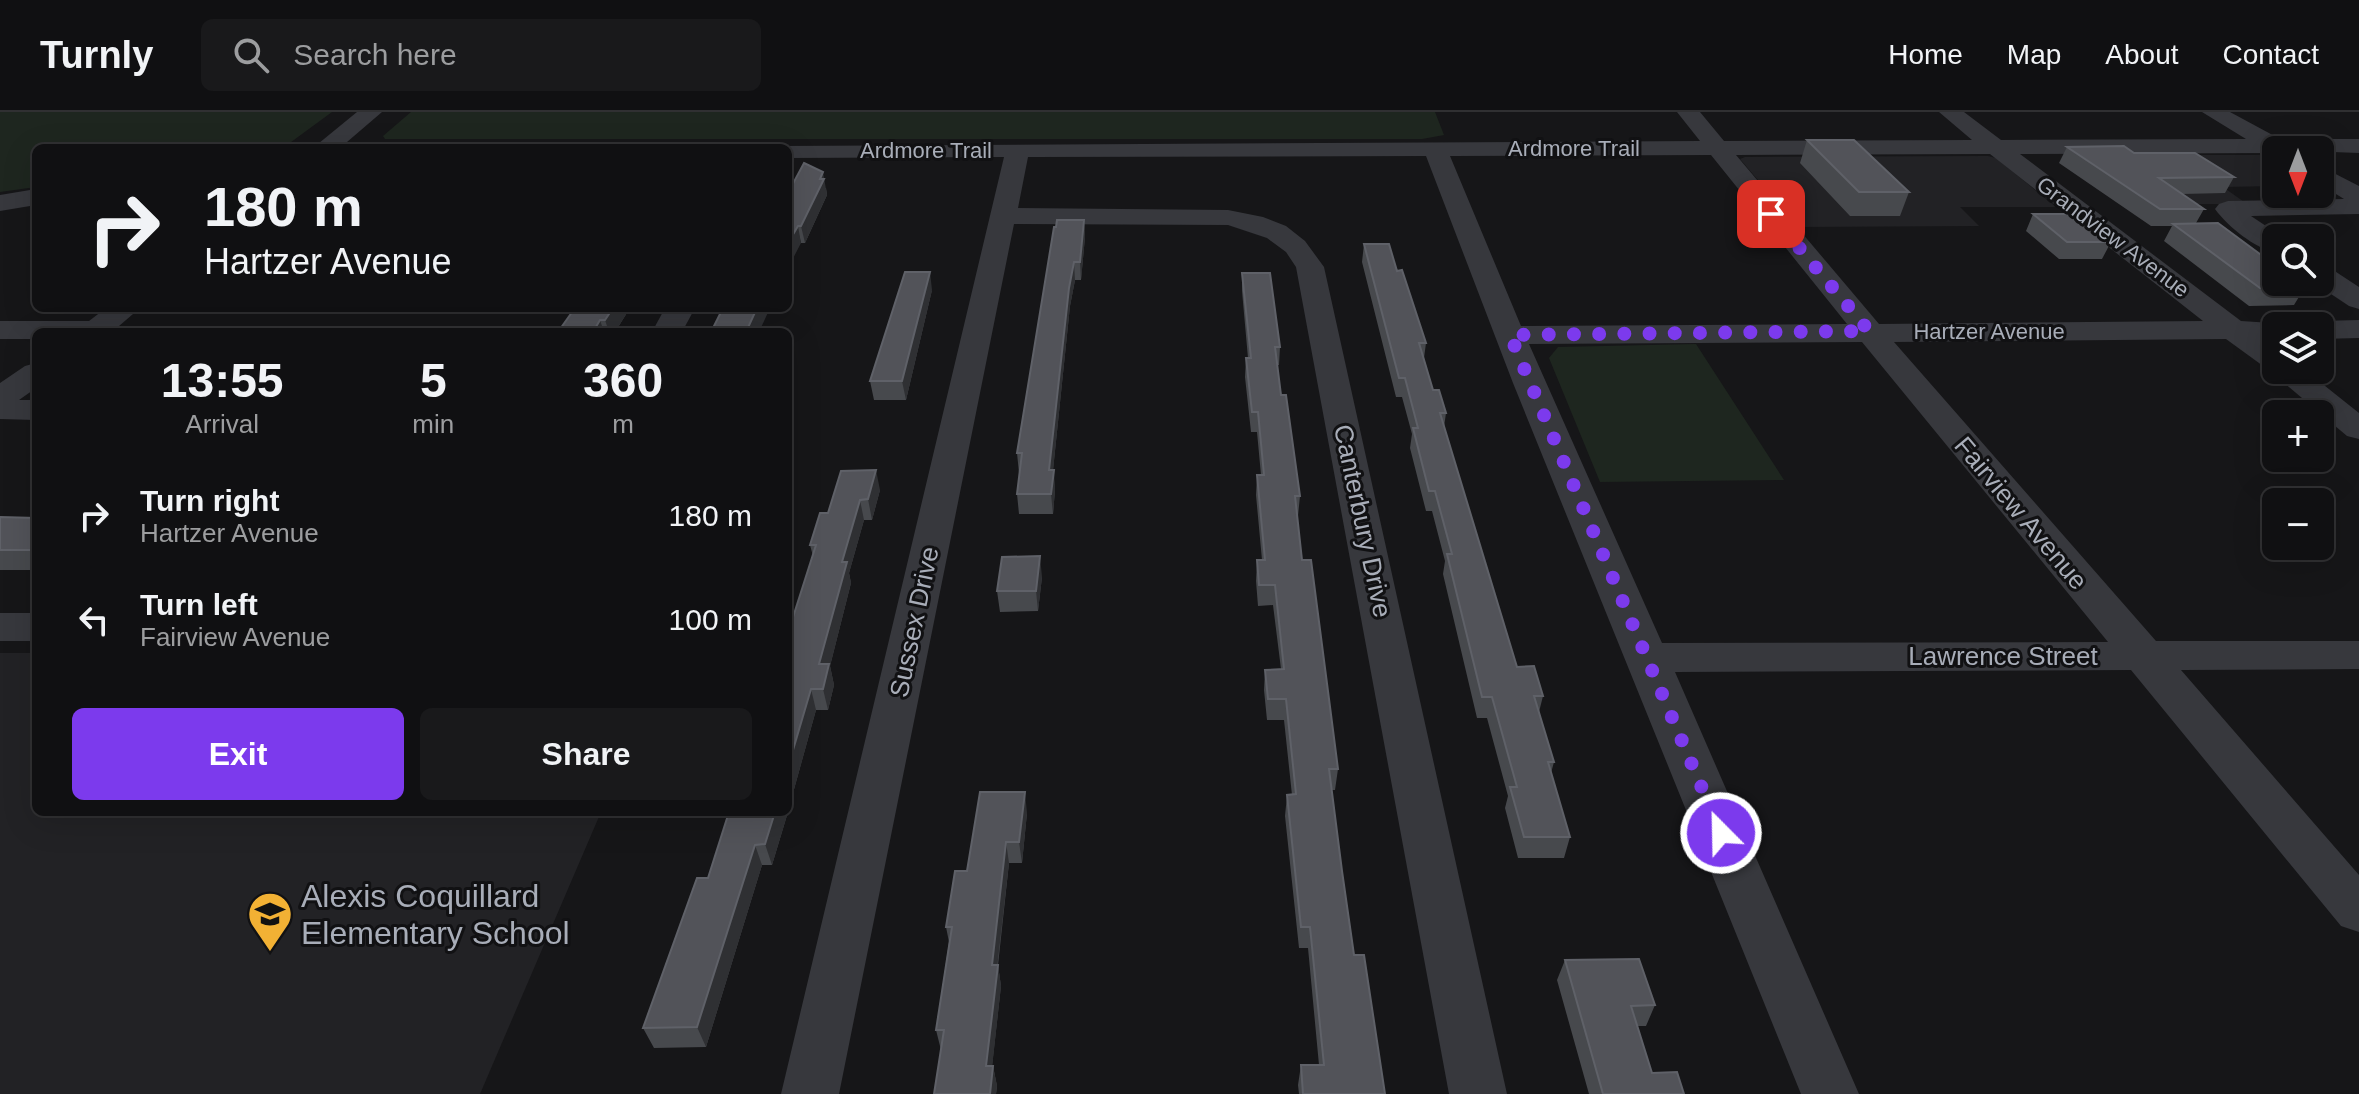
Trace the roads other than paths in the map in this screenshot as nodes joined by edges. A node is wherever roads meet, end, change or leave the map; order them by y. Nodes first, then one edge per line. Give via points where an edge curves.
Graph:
1 (371, 112) edge
2 (1688, 112) edge
3 (1950, 112) edge
4 (2213, 112) edge
5 (2262, 139) edge
6 (330, 144) edge
7 (2359, 146) edge
8 (1717, 147) junction
9 (1995, 147) junction
10 (2334, 147) edge
11 (2262, 148) edge
12 (1435, 149) junction
13 (1018, 150) junction
14 (792, 151) edge
15 (2334, 182) edge
16 (2359, 197) edge
17 (32, 198) edge
18 (0, 203) edge
19 (2359, 206) edge
20 (1003, 216) junction
21 (2262, 235) edge
22 (2334, 283) edge
23 (2359, 300) edge
24 (120, 312) edge
25 (98, 328) edge
26 (2359, 329) edge
27 (0, 330) edge
28 (32, 330) edge
29 (2262, 330) edge
30 (2334, 330) edge
31 (1869, 331) junction
32 (2236, 331) junction
33 (1510, 335) junction
34 (2262, 352) edge
35 (32, 376) edge
36 (2303, 384) edge
37 (0, 398) edge
38 (0, 409) edge
39 (32, 410) edge
40 (2359, 429) edge
41 (0, 627) edge
42 (32, 627) edge
43 (2141, 655) junction
44 (2359, 655) edge
45 (1648, 658) junction
46 (2359, 911) edge
47 (810, 1094) edge
48 (1478, 1094) edge
49 (1830, 1094) edge

1 - 6 street
2 - 8 street, Fairview Avenue
3 - 9 street, Grandview Avenue
4 - 5 street
7 - 10 street, Ardmore Trail
8 - 9 street, Ardmore Trail
8 - 12 street, Ardmore Trail
8 - 31 street, Fairview Avenue
9 - 11 street, Ardmore Trail
9 - 32 street, Grandview Avenue
12 - 13 street, Ardmore Trail
12 - 33 street
13 - 14 street, Ardmore Trail
13 - 20 street, Sussex Drive
15 - 16 street
17 - 18 street
19 - 21 street via 2228,209
20 - 47 street, Sussex Drive
20 - 48 street, Canterbury Drive via 1220,217 1263,226 1304,254
22 - 23 street
24 - 25 street
26 - 30 street
27 - 28 street
29 - 32 street, Hartzer Avenue
31 - 32 street, Hartzer Avenue
31 - 33 street, Hartzer Avenue
31 - 43 street, Fairview Avenue
32 - 34 street, Grandview Avenue
33 - 45 street
35 - 37 street
36 - 40 street
38 - 39 street
41 - 42 street
43 - 44 street, Lawrence Street
43 - 45 street, Lawrence Street
43 - 46 street, Fairview Avenue
45 - 49 street

